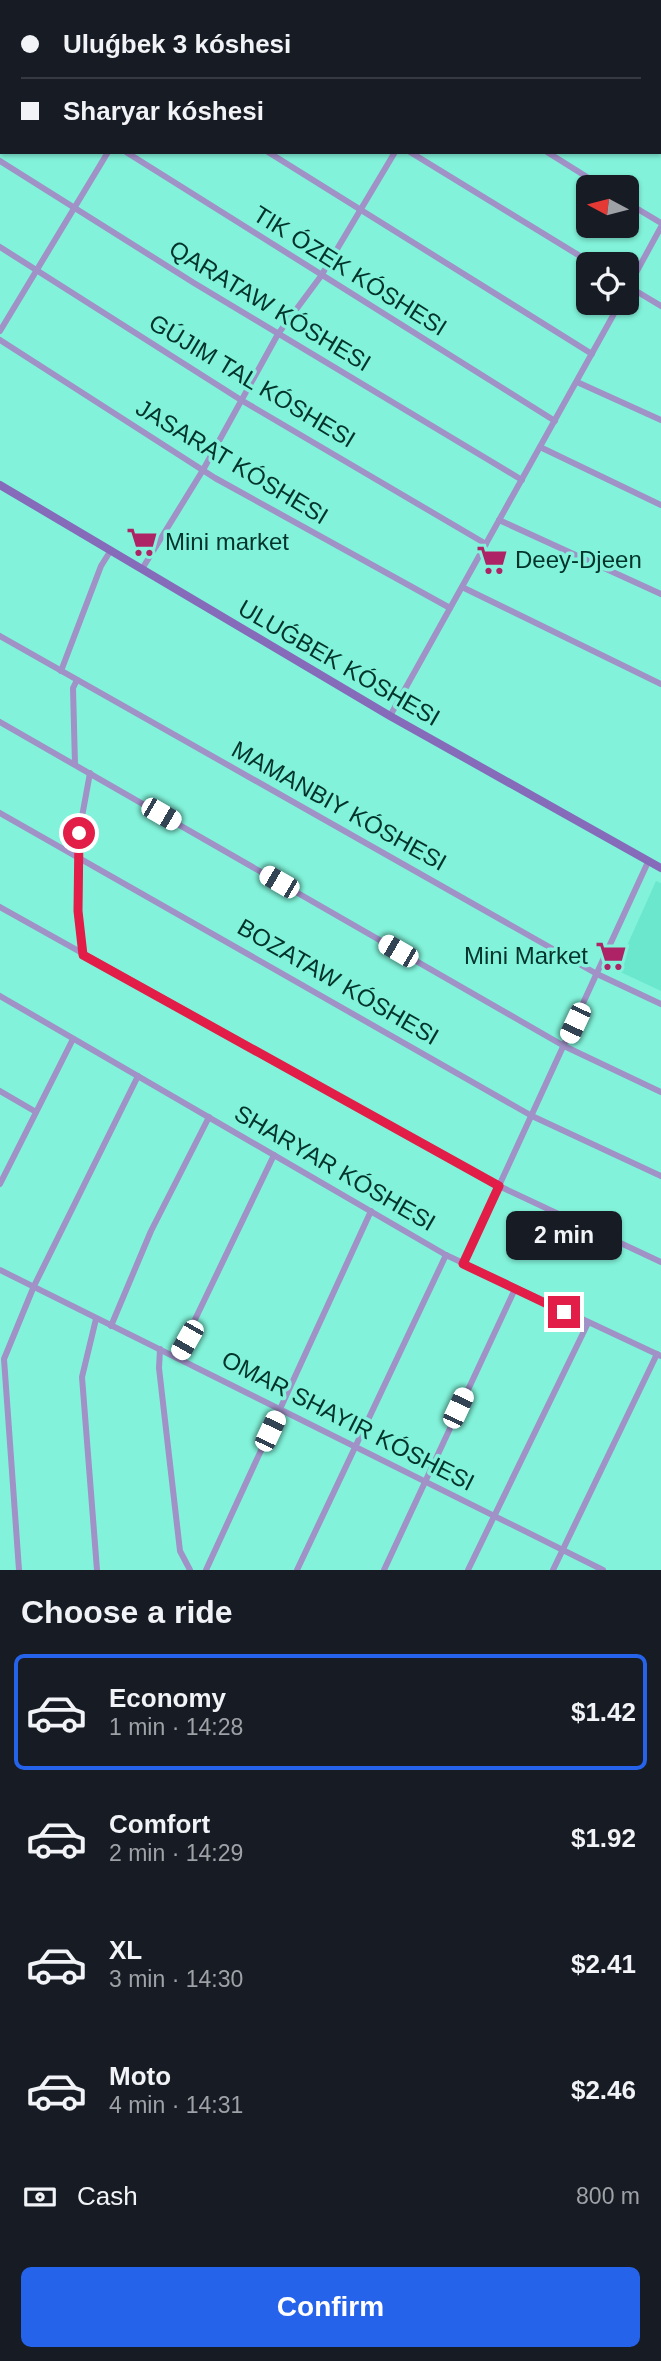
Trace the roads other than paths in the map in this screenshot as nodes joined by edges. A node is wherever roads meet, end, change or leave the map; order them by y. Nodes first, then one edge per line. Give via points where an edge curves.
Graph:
1 (107, 154) edge
2 (129, 154) edge
3 (271, 154) edge
4 (395, 154) edge
5 (413, 154) edge
6 (550, 154) edge
7 (0, 161) edge
8 (584, 175) edge
9 (76, 208) junction
10 (360, 210) junction
11 (639, 211) edge
12 (661, 225) edge
13 (0, 247) edge
14 (576, 254) edge
15 (639, 265) edge
16 (38, 270) junction
17 (321, 276) junction
18 (639, 294) edge
19 (661, 306) edge
20 (613, 315) edge
21 (0, 331) edge
22 (278, 334) junction
23 (0, 340) edge
24 (592, 354) junction
25 (577, 382) junction
26 (241, 400) junction
27 (661, 420) edge
28 (555, 421) junction
29 (540, 447) junction
30 (203, 470) junction
31 (522, 480) junction
32 (0, 485) edge
33 (661, 505) edge
34 (499, 520) junction
35 (486, 544) junction
36 (111, 551) junction
37 (142, 569) junction
38 (462, 587) junction
39 (661, 594) edge
40 (450, 608) junction
41 (0, 636) edge
42 (61, 671) junction
43 (77, 680) junction
44 (661, 684) edge
45 (390, 716) junction
46 (0, 722) edge
47 (75, 764) junction
48 (90, 773) junction
49 (0, 813) edge
50 (79, 857) junction
51 (648, 862) junction
52 (661, 868) edge
53 (0, 907) edge
54 (83, 955) junction
55 (597, 974) junction
56 (0, 996) edge
57 (661, 1004) edge
58 (73, 1039) junction
59 (564, 1046) junction
60 (138, 1076) junction
61 (0, 1091) edge
62 (661, 1092) edge
63 (36, 1112) junction
64 (532, 1116) junction
65 (209, 1117) junction
66 (274, 1155) junction
67 (661, 1176) edge
68 (0, 1184) edge
69 (499, 1186) junction
70 (371, 1211) junction
71 (446, 1255) junction
72 (661, 1262) edge
73 (463, 1264) junction
74 (0, 1270) edge
75 (34, 1286) junction
76 (515, 1289) junction
77 (96, 1319) junction
78 (588, 1323) junction
79 (111, 1326) junction
80 (160, 1349) junction
81 (659, 1355) edge
82 (177, 1357) junction
83 (280, 1408) junction
84 (356, 1445) junction
85 (424, 1480) junction
86 (493, 1515) junction
87 (563, 1551) junction
88 (19, 1570) edge
89 (97, 1570) edge
90 (190, 1570) edge
91 (206, 1570) edge
92 (297, 1570) edge
93 (384, 1570) edge
94 (468, 1570) edge
95 (553, 1570) edge
96 (603, 1570) edge

1 - 9 street
2 - 17 street, TIK ÓZEK KÓSHESI
3 - 10 street
4 - 10 street
5 - 14 street
6 - 8 street
7 - 9 street, QARATAW KÓSHESI
9 - 16 street
9 - 22 street, QARATAW KÓSHESI
10 - 17 street
10 - 24 street
11 - 12 street
12 - 15 street
13 - 16 street, GÚJIM TAL KÓSHESI
16 - 21 street
16 - 26 street, GÚJIM TAL KÓSHESI
17 - 22 street
17 - 28 street, TIK ÓZEK KÓSHESI
18 - 19 street
20 - 24 street
22 - 26 street
22 - 31 street, QARATAW KÓSHESI
23 - 30 street, JASARAT KÓSHESI
24 - 25 street
25 - 27 street
25 - 28 street
26 - 30 street
26 - 35 street, GÚJIM TAL KÓSHESI
28 - 29 street
29 - 31 street
29 - 33 street
30 - 37 street
30 - 40 street, JASARAT KÓSHESI
31 - 34 street
32 - 36 street, ULUǴBEK KÓSHESI
34 - 35 street
34 - 39 street
35 - 38 street
36 - 37 street, ULUǴBEK KÓSHESI
36 - 42 street
37 - 45 street, ULUǴBEK KÓSHESI
38 - 40 street
38 - 44 street
40 - 45 street
41 - 42 street, MAMANBIY KÓSHESI
42 - 43 street, MAMANBIY KÓSHESI
43 - 47 street via 73,688
43 - 55 street, MAMANBIY KÓSHESI
45 - 51 street, ULUǴBEK KÓSHESI
46 - 47 street
47 - 48 street
48 - 50 street
48 - 59 street
49 - 50 street, BOZATAW KÓSHESI
50 - 54 street
50 - 64 street, BOZATAW KÓSHESI
51 - 52 street, ULUǴBEK KÓSHESI
51 - 55 street
53 - 54 street
54 - 69 street
55 - 57 street, MAMANBIY KÓSHESI
55 - 59 street
56 - 58 street, SHARYAR KÓSHESI
58 - 60 street, SHARYAR KÓSHESI
58 - 63 street
59 - 62 street
59 - 64 street
60 - 65 street, SHARYAR KÓSHESI
60 - 75 street
61 - 63 street
63 - 68 street
64 - 67 street, BOZATAW KÓSHESI
64 - 69 street
65 - 66 street, SHARYAR KÓSHESI
65 - 79 street via 151,1231
66 - 70 street, SHARYAR KÓSHESI
66 - 82 street
69 - 72 street
69 - 73 street
70 - 71 street, SHARYAR KÓSHESI
70 - 83 street
71 - 73 street, SHARYAR KÓSHESI
71 - 84 street
73 - 76 street, SHARYAR KÓSHESI
74 - 75 street
75 - 77 street
75 - 88 street via 4,1359
76 - 78 street, SHARYAR KÓSHESI
76 - 85 street
77 - 79 street
77 - 89 street via 82,1377
78 - 81 street, SHARYAR KÓSHESI
78 - 86 street
79 - 80 street
80 - 82 street
80 - 90 street via 180,1552
81 - 87 street
82 - 83 street
83 - 84 street
83 - 91 street
84 - 85 street
84 - 92 street
85 - 86 street
85 - 93 street
86 - 87 street
86 - 94 street
87 - 95 street
87 - 96 street

